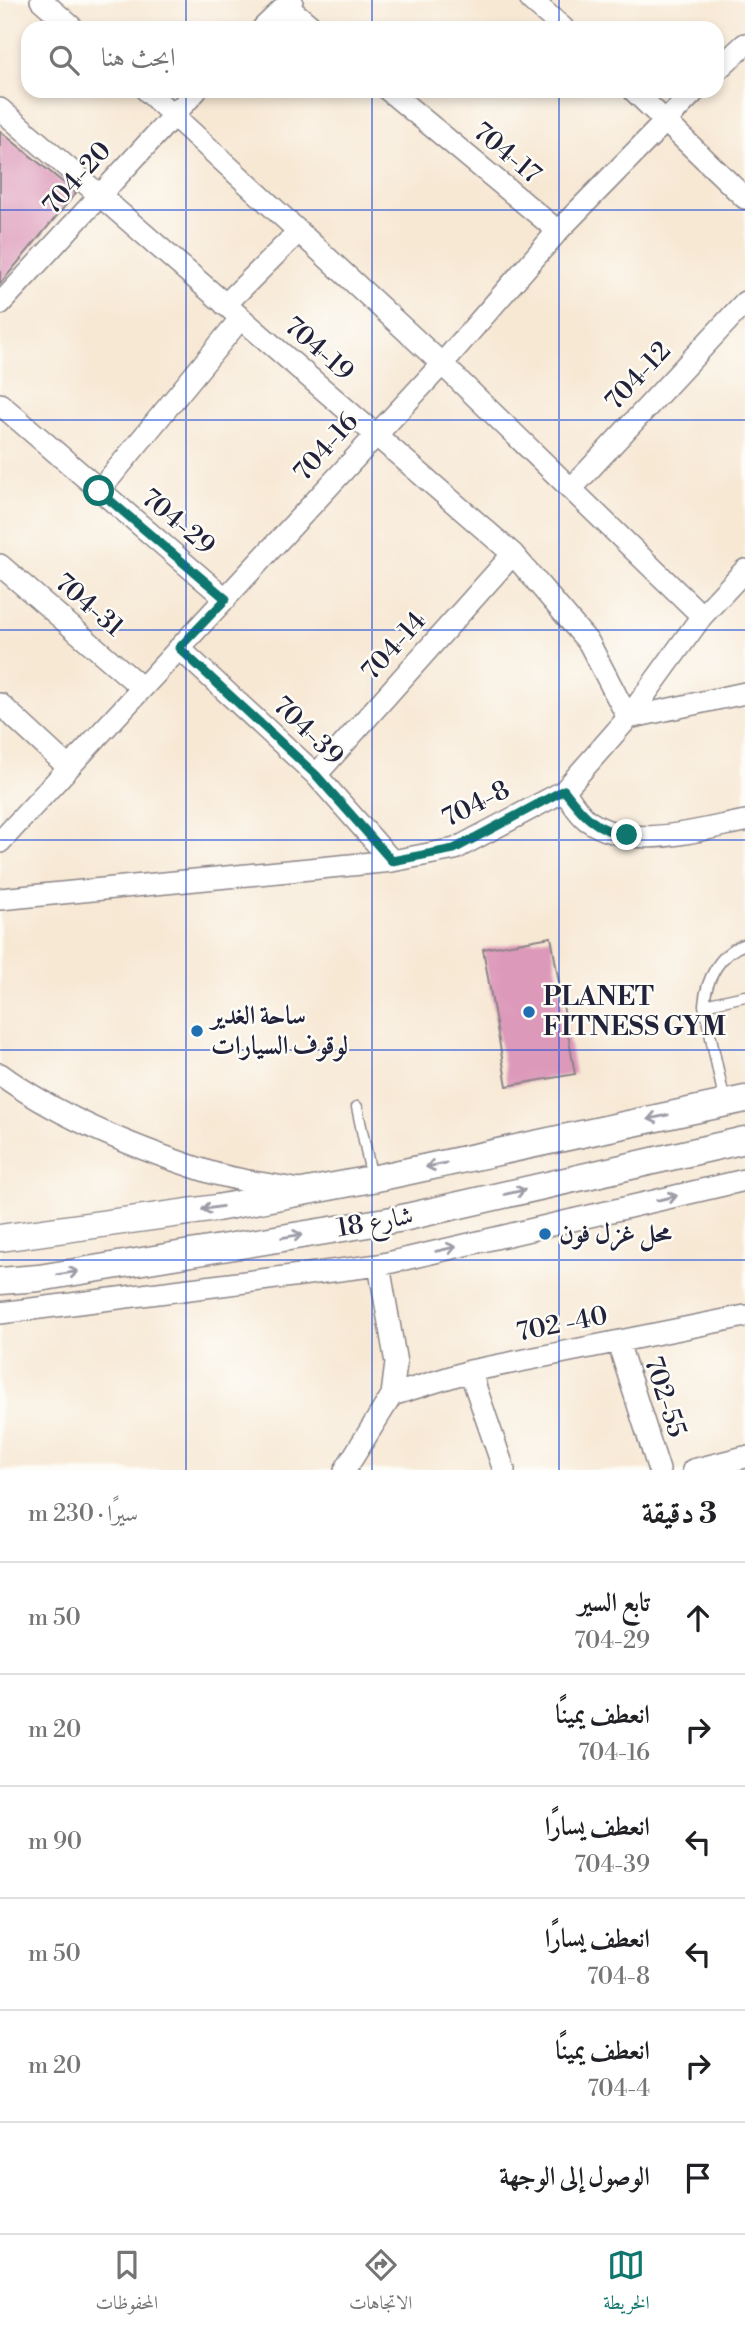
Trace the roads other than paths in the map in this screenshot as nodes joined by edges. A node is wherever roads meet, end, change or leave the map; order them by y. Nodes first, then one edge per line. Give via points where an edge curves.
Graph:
1 (41, 0) edge
2 (531, 0) edge
3 (289, 3) edge
4 (65, 21) edge
5 (270, 21) edge
6 (306, 21) edge
7 (554, 21) edge
8 (745, 44) edge
9 (724, 64) edge
10 (155, 98) edge
11 (189, 98) edge
12 (397, 98) edge
13 (642, 98) edge
14 (688, 98) edge
15 (0, 109) edge
16 (173, 113) junction
17 (666, 119) junction
18 (100, 196) junction
19 (745, 198) edge
20 (299, 231) junction
21 (558, 231) junction
22 (745, 302) edge
23 (0, 304) edge
24 (233, 312) junction
25 (442, 364) junction
26 (0, 404) edge
27 (376, 434) junction
28 (571, 489) junction
29 (99, 491) junction
30 (513, 554) junction
31 (0, 565) edge
32 (745, 570) edge
33 (226, 599) junction
34 (702, 616) junction
35 (179, 648) junction
36 (142, 688) junction
37 (745, 693) edge
38 (0, 704) edge
39 (628, 718) junction
40 (68, 767) junction
41 (316, 775) junction
42 (564, 790) junction
43 (745, 821) edge
44 (0, 842) edge
45 (392, 861) junction
46 (0, 898) edge
47 (745, 944) edge
48 (745, 996) edge
49 (704, 1005) junction
50 (0, 1074) edge
51 (735, 1101) edge
52 (358, 1107) dead end
53 (745, 1140) edge
54 (372, 1179) junction
55 (745, 1180) edge
56 (304, 1191) junction
57 (5, 1233) edge
58 (379, 1265) junction
59 (0, 1281) edge
60 (0, 1313) edge
61 (745, 1316) edge
62 (618, 1342) junction
63 (470, 1371) junction
64 (392, 1395) junction
65 (745, 1457) edge
66 (345, 1470) edge
67 (504, 1470) edge
68 (659, 1470) edge
69 (693, 1470) edge

1 - 4 street
2 - 7 street
3 - 5 street
3 - 6 street
8 - 9 street
10 - 16 street
11 - 16 street, 704-20
12 - 21 street, 704-17
13 - 17 street
14 - 17 street, 704-16
15 - 18 street, 704-19
16 - 18 street, 704-20
16 - 20 street
17 - 19 street
17 - 21 street, 704-16
18 - 23 street, 704-20
18 - 24 street, 704-19
20 - 24 street
20 - 25 street
21 - 25 street, 704-16
22 - 28 street, 704-12
24 - 27 street, 704-19
24 - 29 street
25 - 27 street, 704-16
25 - 28 street
26 - 29 street, 704-29
27 - 30 street, 704-19
27 - 33 street, 704-16
28 - 34 street
29 - 33 street, 704-29
30 - 39 street, 704-19 via 589,643
30 - 41 street, 704-14
31 - 36 street, 704-31
32 - 34 street, 704-8
33 - 35 street, 704-16
34 - 39 street, 704-8
35 - 36 street, 704-16
35 - 41 street, 704-39
36 - 40 street, 704-16
37 - 39 street
38 - 40 street
39 - 42 street, 704-8
40 - 44 street, 704-16
41 - 45 street, 704-39
42 - 43 street via 585,818 609,833 657,837
42 - 45 street, 704-8 via 454,849
45 - 46 street, 704-8
47 - 49 lane via 717,967 708,982
48 - 49 lane
49 - 51 lane
50 - 56 street via 20,1089 128,1141 211,1173
51 -> 54 street, شارع 18
52 - 54 lane
59 -> 53 street, شارع 18 via 398,1219
54 - 56 street, شارع 18
58 -> 55 street
56 -> 57 street, شارع 18 via 217,1208
58 - 60 street
58 - 64 street via 396,1363
61 - 62 street, 702 -40
62 - 63 street, 702 -40
62 - 68 street, 702-55
63 - 64 street, 702 -40
63 - 67 street
64 - 66 street
65 - 69 street

